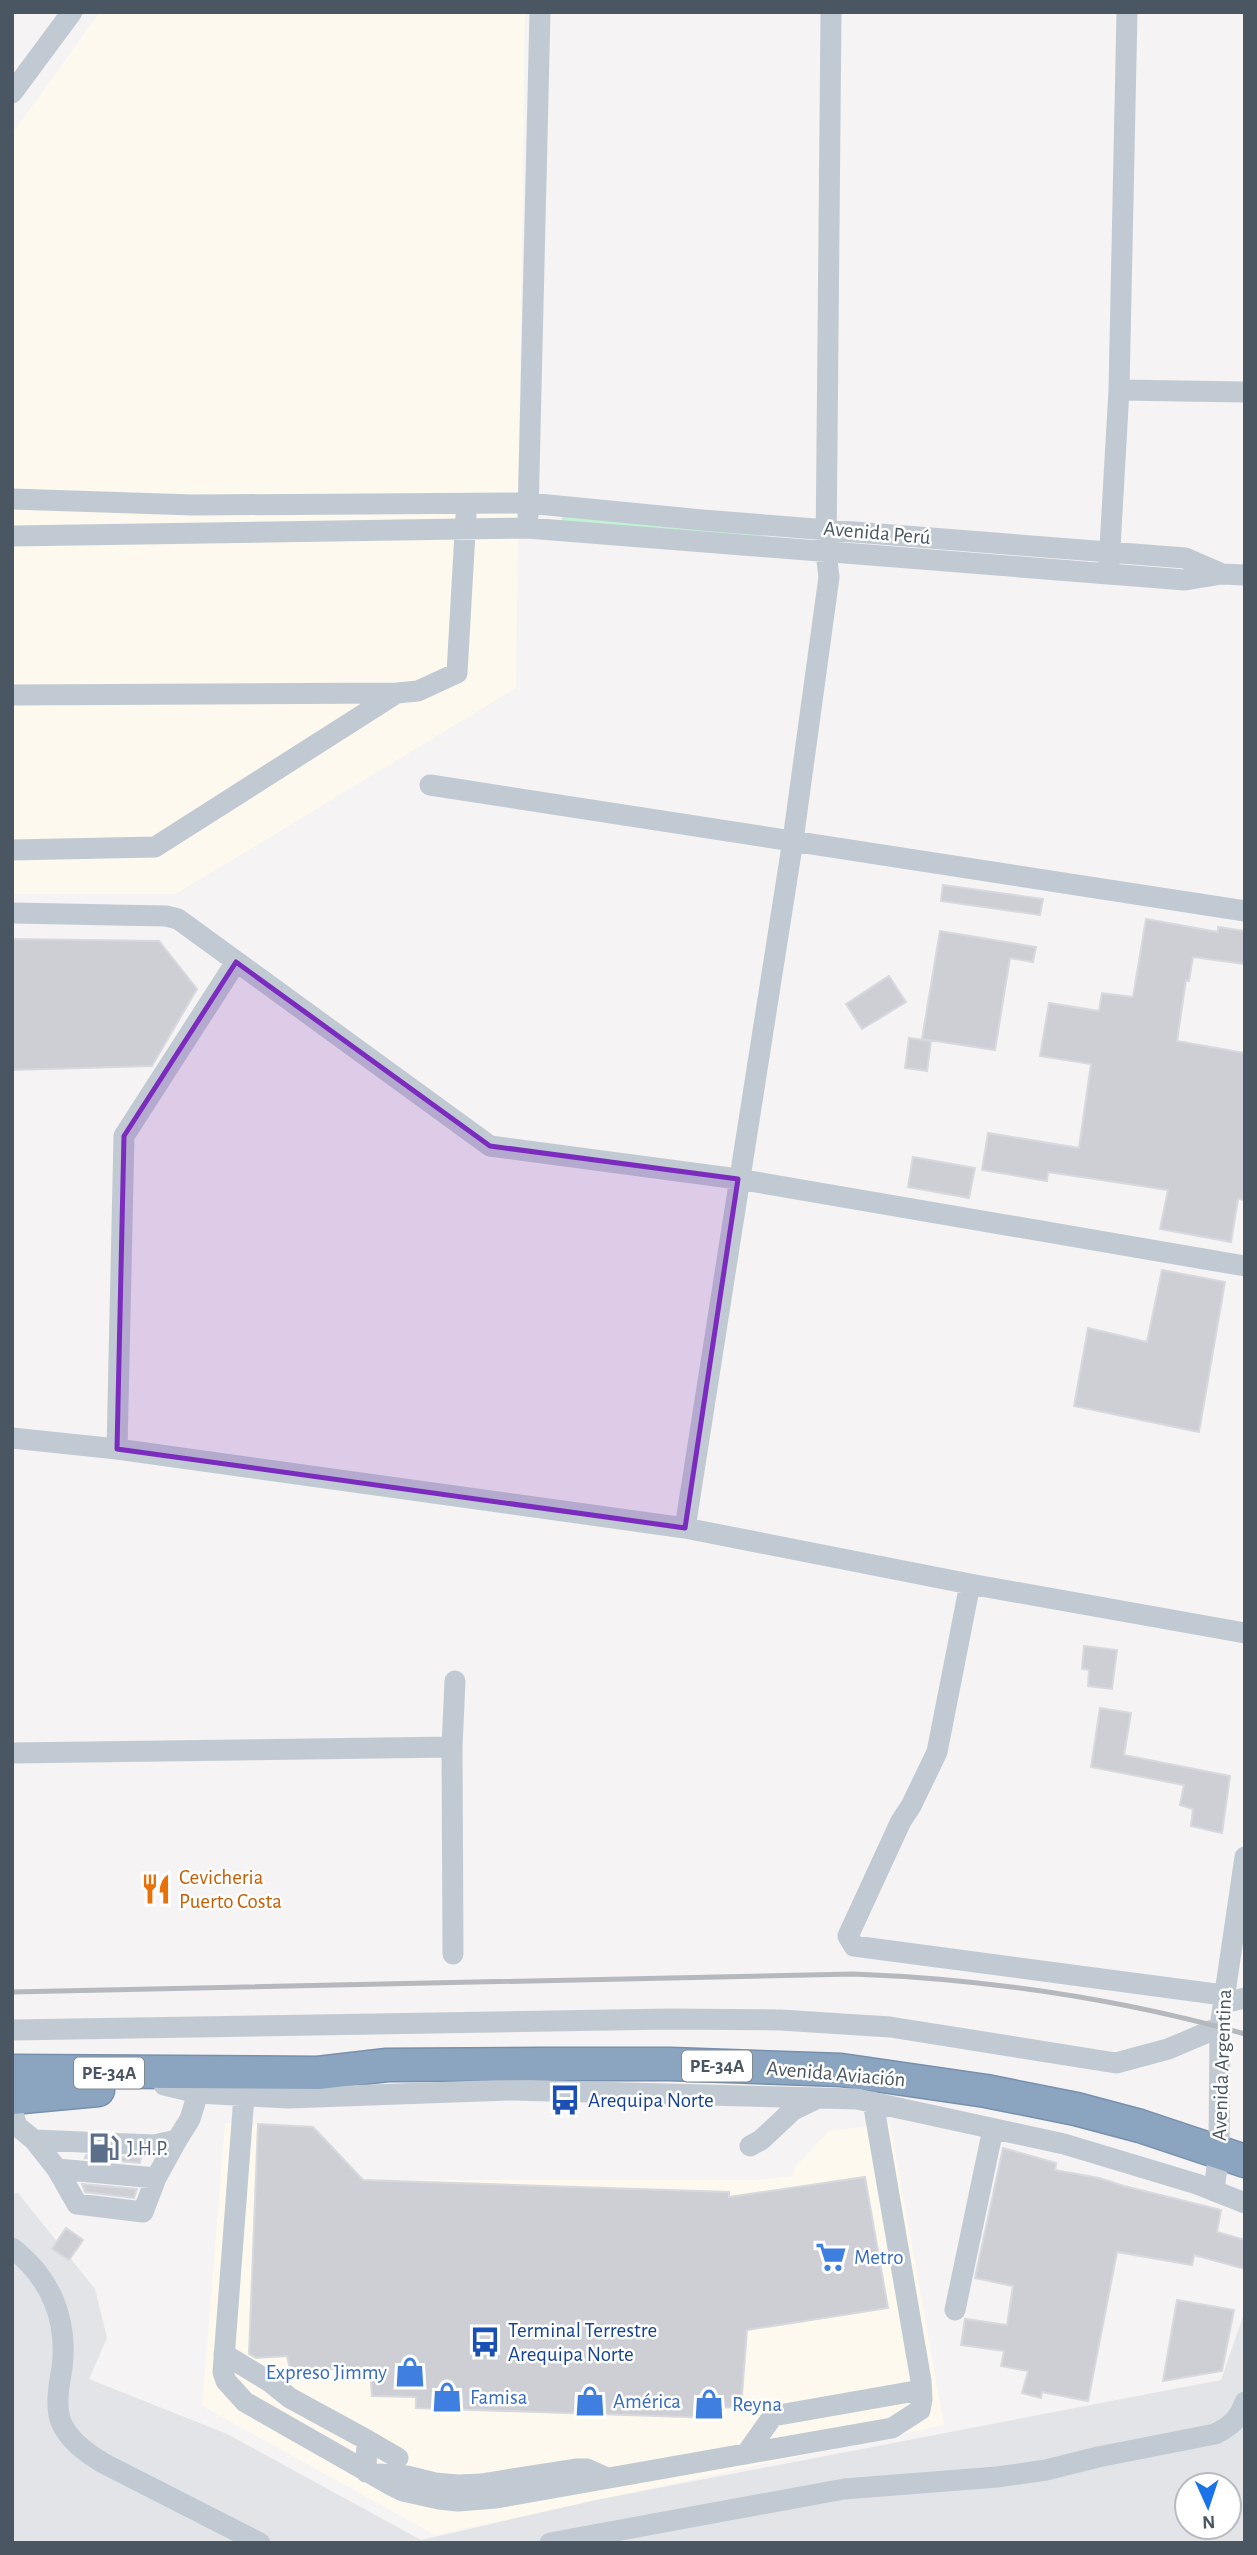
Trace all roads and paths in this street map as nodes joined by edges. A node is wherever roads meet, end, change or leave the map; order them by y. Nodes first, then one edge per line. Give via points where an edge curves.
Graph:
1 (72, 12) edge
2 (540, 12) edge
3 (831, 12) edge
4 (1127, 12) edge
5 (12, 93) edge
6 (1119, 390) junction
7 (1245, 391) edge
8 (12, 499) edge
9 (528, 503) junction
10 (467, 504) junction
11 (527, 528) junction
12 (466, 529) junction
13 (827, 529) junction
14 (12, 536) edge
15 (1110, 552) junction
16 (827, 553) junction
17 (1109, 574) junction
18 (1222, 574) junction
19 (1245, 575) edge
20 (397, 693) junction
21 (12, 695) edge
22 (430, 786) dead end
23 (793, 840) junction
24 (12, 850) edge
25 (1245, 911) edge
26 (12, 913) edge
27 (236, 962) junction
28 (738, 1179) junction
29 (1245, 1266) edge
30 (12, 1438) edge
31 (117, 1449) junction
32 (685, 1528) junction
33 (970, 1584) junction
34 (1245, 1633) edge
35 (455, 1681) dead end
36 (452, 1747) junction
37 (12, 1753) edge
38 (1245, 1857) edge
39 (453, 1954) dead end
40 (1230, 1999) edge
41 (1245, 2007) edge
42 (1220, 2027) junction
43 (12, 2030) edge
44 (12, 2071) edge
45 (202, 2083) junction
46 (324, 2085) junction
47 (875, 2088) junction
48 (244, 2096) junction
49 (12, 2098) edge
50 (818, 2098) junction
51 (12, 2111) edge
52 (993, 2129) junction
53 (34, 2140) junction
54 (177, 2140) junction
55 (750, 2146) dead end
56 (1232, 2156) edge
57 (57, 2169) junction
58 (156, 2178) junction
59 (1213, 2191) junction
60 (1245, 2203) edge
61 (12, 2248) edge
62 (955, 2309) dead end
63 (224, 2354) junction
64 (922, 2390) junction
65 (1245, 2402) edge
66 (366, 2440) junction
67 (746, 2454) junction
68 (398, 2458) dead end
69 (368, 2473) junction
70 (260, 2543) edge
71 (550, 2543) edge

1 - 5 street
2 - 9 street
3 - 13 street
4 - 6 street
6 - 7 street
6 - 15 street
8 - 10 street, Avenida Perú via 193,505
9 - 10 street, Avenida Perú
9 - 11 street
9 - 13 street, Avenida Perú
10 - 12 street
11 - 12 street, Avenida Perú
11 - 16 street, Avenida Perú
12 - 14 street, Avenida Perú
12 - 20 street via 457,673 418,691
13 - 15 street, Avenida Perú
13 - 16 street
15 - 17 street
15 - 18 street, Avenida Perú via 1185,558
16 - 17 street, Avenida Perú
16 - 23 street via 829,577
17 - 18 street, Avenida Perú via 1185,580
18 - 19 street, Avenida Perú
20 - 21 street
20 - 24 street via 155,847
22 - 23 street
23 - 25 street
23 - 28 street
26 - 27 street via 166,916 178,919
27 - 28 street via 491,1146
27 - 31 street via 124,1136
28 - 29 street
28 - 32 street
30 - 31 street
31 - 32 street
32 - 33 street
33 - 34 street
33 - 40 street via 937,1752 848,1936 854,1946
35 - 36 street
36 - 37 street
36 - 39 street
38 - 40 street, Avenida Argentina
40 - 41 street
40 - 42 street, Avenida Argentina
42 - 43 street via 1168,2049 1116,2063 890,2026 780,2020
42 - 56 street, Avenida Argentina
44 - 45 highway, Avenida Aviación / PE-34A
45 - 46 highway, Avenida Aviación / PE-34A
45 - 48 street
45 - 49 highway, Avenida Aviación / PE-34A
45 - 54 street
46 - 47 highway, Avenida Aviación / PE-34A via 387,2065 670,2064 841,2070
46 - 48 street
46 - 50 street
47 - 50 street
47 - 52 street
47 - 56 highway, Avenida Aviación / PE-34A via 986,2091 1076,2109
47 - 64 street
48 - 63 street
50 - 55 street via 793,2110
51 - 53 street via 17,2126
52 - 59 street via 1064,2144
52 - 62 street
53 - 54 street via 154,2145
53 - 57 street
54 - 58 street
56 - 59 street, Avenida Argentina
57 - 58 street
57 - 58 street via 77,2204 143,2212
59 - 60 street
61 - 70 street via 50,2292 62,2320 58,2403 69,2435 103,2463
63 - 66 street
63 - 69 street via 226,2381 245,2402
64 - 67 street via 773,2416
64 - 67 street via 920,2410 892,2428
65 - 71 street via 1231,2426 1215,2434 1046,2470 844,2489
66 - 68 street
66 - 69 street
67 - 69 street via 458,2501 403,2491

